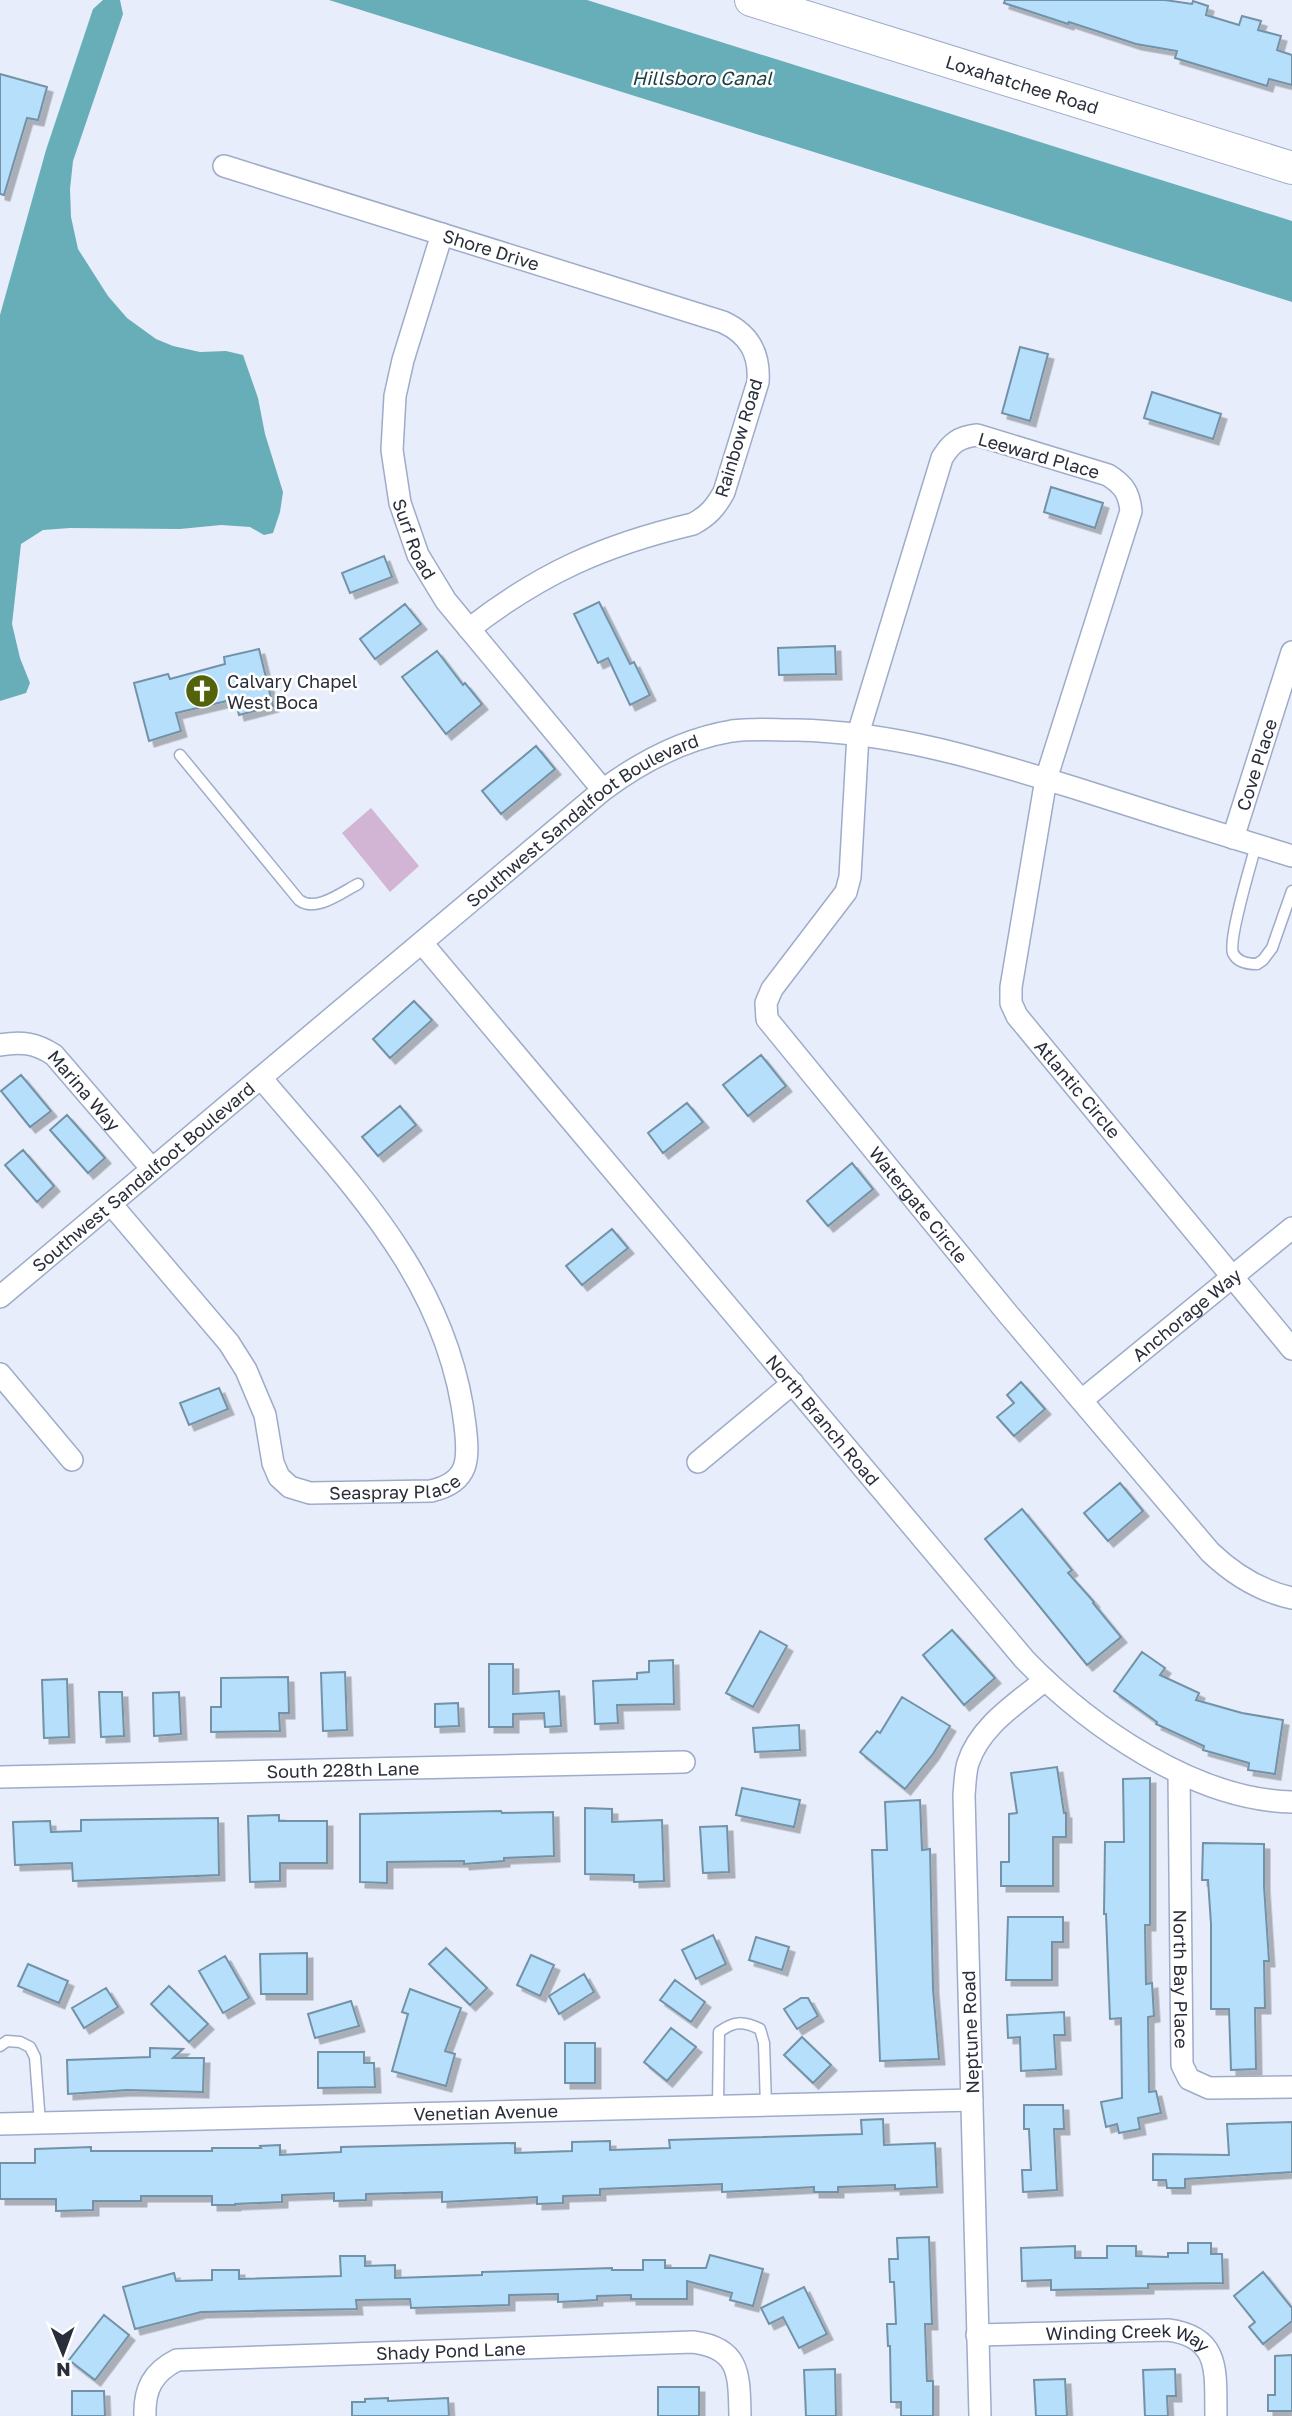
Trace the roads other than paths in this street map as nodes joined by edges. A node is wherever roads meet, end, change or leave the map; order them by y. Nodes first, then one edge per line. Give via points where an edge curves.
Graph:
1 (751, 0) edge
2 (224, 166) dead end
3 (1292, 168) edge
4 (442, 234) junction
5 (750, 343) joint
6 (469, 629) junction
7 (1292, 652) edge
8 (858, 734) junction
9 (180, 755) dead end
10 (1046, 779) junction
11 (603, 790) junction
12 (1233, 838) junction
13 (1255, 845) junction
14 (1292, 856) edge
15 (358, 884) dead end
16 (1292, 891) edge
17 (422, 943) junction
18 (0, 1045) edge
19 (261, 1078) junction
20 (152, 1170) junction
21 (111, 1204) junction
22 (1292, 1228) edge
23 (1233, 1277) junction
24 (0, 1297) edge
25 (1292, 1349) edge
26 (0, 1374) edge
27 (793, 1383) junction
28 (1082, 1400) junction
29 (72, 1460) dead end
30 (698, 1462) dead end
31 (1292, 1598) edge
32 (1045, 1680) junction
33 (684, 1762) dead end
34 (1179, 1773) junction
35 (0, 1777) edge
36 (1292, 1802) edge
37 (0, 2046) edge
38 (1292, 2087) edge
39 (972, 2100) junction
40 (718, 2106) junction
41 (766, 2106) junction
42 (40, 2123) junction
43 (0, 2124) edge
44 (977, 2335) junction
45 (145, 2416) edge
46 (740, 2416) edge
47 (980, 2416) edge
48 (1216, 2416) edge

1 - 3 main road, Loxahatchee Road
2 - 4 street, Shore Drive
4 - 5 street, Shore Drive via 723,322 736,327
4 - 6 street, Surf Road via 400,372 392,450 400,503 414,547 435,587
5 - 6 street, Rainbow Road via 759,367 758,382 718,505 693,524 577,561 505,601
6 - 11 street, Surf Road
7 - 12 street, Cove Place
8 - 10 street, Southwest Sandalfoot Boulevard via 917,743
8 - 10 street, Leeward Place via 942,458 950,445 977,435 1108,475 1121,483 1129,496 1130,511
8 - 11 street, Southwest Sandalfoot Boulevard via 731,732 663,752
8 - 28 street, Watergate Circle via 846,892 772,989 766,1003 767,1019
9 - 15 lane via 299,901 317,905
10 - 12 street, Southwest Sandalfoot Boulevard
10 - 23 street, Atlantic Circle via 1011,1003 1017,1016
11 - 17 street, Southwest Sandalfoot Boulevard
12 - 13 street, Southwest Sandalfoot Boulevard
13 - 14 street, Southwest Sandalfoot Boulevard
13 - 16 lane via 1233,936 1237,958 1257,964 1269,954
17 - 19 street, Southwest Sandalfoot Boulevard
17 - 27 street, North Branch Road
18 - 20 street, Marina Way via 26,1042 54,1055
19 - 20 street, Southwest Sandalfoot Boulevard
19 - 21 street, Seaspray Place via 379,1219 408,1260 434,1311 450,1353 464,1414 466,1466 455,1481 431,1491 310,1493 290,1488 273,1463 265,1415 229,1343
20 - 21 street, Southwest Sandalfoot Boulevard
21 - 24 street, Southwest Sandalfoot Boulevard
22 - 23 street, Anchorage Way
23 - 25 street, Atlantic Circle
23 - 28 street, Anchorage Way
26 - 29 street
27 - 30 street
27 - 32 street, North Branch Road
28 - 31 street, Watergate Circle via 1226,1568 1254,1585
32 - 34 street, North Branch Road via 1095,1721
32 - 39 street, Neptune Road via 990,1725 967,1766
33 - 35 street, South 228th Lane
34 - 36 street, North Branch Road via 1258,1798
34 - 38 street, North Bay Place via 1182,2065 1189,2080 1209,2088
37 - 42 lane via 7,2041 30,2046 35,2057
39 - 41 street, Venetian Avenue
39 - 44 street, Neptune Road
40 - 41 street, Venetian Avenue
40 - 41 lane via 719,2032 730,2024 746,2022 760,2029 764,2043
40 - 42 street, Venetian Avenue
42 - 43 street, Venetian Avenue
44 - 47 street, Neptune Road
44 - 48 street, Winding Creek Way via 1184,2332 1202,2343 1214,2362
45 - 46 street, Shady Pond Lane via 147,2390 154,2376 177,2360 693,2342 722,2350 734,2364 739,2374

